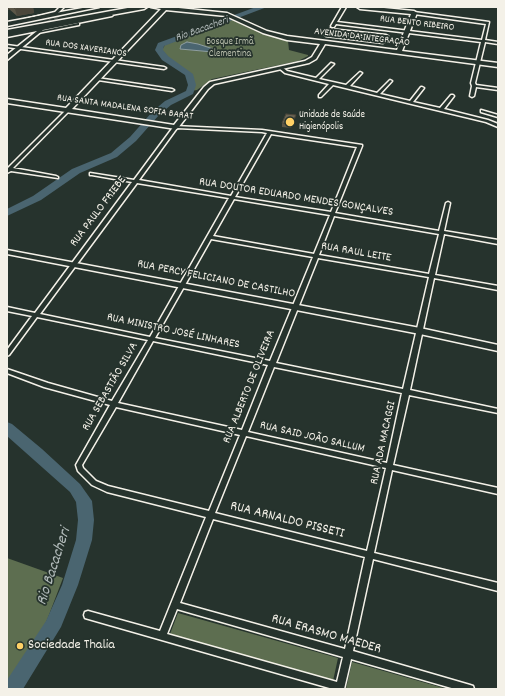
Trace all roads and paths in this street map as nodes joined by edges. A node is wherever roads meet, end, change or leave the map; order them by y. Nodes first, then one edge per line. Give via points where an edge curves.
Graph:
1 (67, 7) edge
2 (96, 7) edge
3 (108, 7) edge
4 (145, 7) edge
5 (154, 7) edge
6 (344, 7) edge
7 (360, 7) edge
8 (166, 8) edge
9 (62, 10) edge
10 (414, 13) junction
11 (334, 23) junction
12 (8, 24) edge
13 (78, 24) dead end
14 (331, 30) junction
15 (40, 31) joint
16 (407, 32) junction
17 (7, 34) edge
18 (327, 36) junction
19 (483, 41) junction
20 (323, 42) junction
21 (498, 42) edge
22 (7, 46) edge
23 (20, 47) junction
24 (399, 52) junction
25 (7, 58) edge
26 (116, 61) junction
27 (478, 62) junction
28 (332, 64) dead end
29 (498, 65) edge
30 (291, 66) junction
31 (164, 68) dead end
32 (281, 68) junction
33 (360, 73) dead end
34 (302, 76) junction
35 (98, 79) junction
36 (317, 79) junction
37 (390, 81) dead end
38 (332, 83) junction
39 (474, 86) junction
40 (347, 87) junction
41 (422, 88) dead end
42 (498, 89) edge
43 (172, 90) dead end
44 (378, 94) junction
45 (320, 96) dead end
46 (452, 96) dead end
47 (472, 96) dead end
48 (7, 101) edge
49 (410, 102) junction
50 (486, 105) dead end
51 (68, 110) junction
52 (442, 110) junction
53 (482, 111) junction
54 (498, 116) edge
55 (478, 118) junction
56 (498, 126) edge
57 (176, 127) junction
58 (270, 132) junction
59 (360, 146) joint
60 (8, 171) edge
61 (92, 174) dead end
62 (56, 177) dead end
63 (136, 182) junction
64 (232, 198) junction
65 (448, 202) dead end
66 (333, 214) junction
67 (442, 233) junction
68 (210, 237) junction
69 (498, 242) edge
70 (7, 252) edge
71 (316, 256) junction
72 (74, 265) junction
73 (432, 277) junction
74 (182, 286) junction
75 (498, 288) edge
76 (295, 307) junction
77 (7, 308) edge
78 (36, 315) junction
79 (420, 331) junction
80 (152, 339) junction
81 (498, 344) edge
82 (498, 348) edge
83 (7, 354) edge
84 (272, 364) junction
85 (7, 371) edge
86 (406, 392) junction
87 (114, 404) junction
88 (498, 412) edge
89 (244, 433) junction
90 (79, 465) joint
91 (390, 467) junction
92 (498, 491) edge
93 (211, 515) junction
94 (370, 555) junction
95 (498, 587) edge
96 (175, 605) junction
97 (88, 615) dead end
98 (162, 636) junction
99 (348, 654) junction
100 (341, 688) edge
101 (470, 689) edge

1 - 9 street
2 - 12 street
3 - 12 highway
4 - 17 highway
5 - 8 street
6 - 11 street
7 - 10 street
8 - 20 street, AVENIDA DA INTEGRAÇÃO via 227,15 276,36
8 - 26 street
9 - 12 street
10 - 16 street
10 - 19 street via 487,21
11 - 14 street
11 - 16 street, RUA BENTO RIBEIRO
13 - 15 street
14 - 18 street
14 - 18 street via 386,36 383,42
15 - 23 street
16 - 19 street, RUA BENTO RIBEIRO
16 - 24 street
18 - 20 street
19 - 21 street, RUA BENTO RIBEIRO
19 - 27 street
20 - 24 street, AVENIDA DA INTEGRAÇÃO
20 - 30 street via 312,60
22 - 23 street, RUA DOS XAVERIANOS
23 - 25 street
23 - 26 street, RUA DOS XAVERIANOS
24 - 27 street, AVENIDA DA INTEGRAÇÃO
26 - 31 street, RUA DOS XAVERIANOS
26 - 35 street
27 - 29 street, AVENIDA DA INTEGRAÇÃO
27 - 39 street
28 - 36 street
30 - 32 street
30 - 34 street
32 - 34 street
32 - 57 street, RUA PAULO FRIEBE via 210,84
33 - 40 street
34 - 36 street
35 - 43 street
35 - 51 street
36 - 38 street
37 - 44 street
38 - 40 street
38 - 45 street
39 - 42 street
39 - 47 street
40 - 44 street
41 - 49 street
44 - 49 street
46 - 52 street
48 - 51 street, RUA SANTA MADALENA SOFIA BARAT
49 - 52 street
50 - 53 street
51 - 57 street, RUA SANTA MADALENA SOFIA BARAT
51 - 60 street
52 - 55 street
53 - 54 street
53 - 55 street
55 - 56 street
57 - 58 street, RUA SANTA MADALENA SOFIA BARAT
57 - 63 street, RUA PAULO FRIEBE
58 - 59 street, RUA SANTA MADALENA SOFIA BARAT
58 - 64 street, RUA SEBASTIÃO SILVA
59 - 66 street, RUA ALBERTO DE OLIVEIRA
60 - 62 street
61 - 63 street, RUA DOUTOR EDUARDO MENDES GONÇALVES
63 - 64 street, RUA DOUTOR EDUARDO MENDES GONÇALVES
63 - 72 street, RUA PAULO FRIEBE
64 - 66 street, RUA DOUTOR EDUARDO MENDES GONÇALVES
64 - 68 street, RUA SEBASTIÃO SILVA
65 - 67 street, RUA ADA MACAGGI
66 - 67 street, RUA DOUTOR EDUARDO MENDES GONÇALVES
66 - 71 street, RUA ALBERTO DE OLIVEIRA
67 - 69 street, RUA DOUTOR EDUARDO MENDES GONÇALVES
67 - 73 street, RUA ADA MACAGGI
68 - 71 street, RUA RAUL LEITE
68 - 74 street, RUA SEBASTIÃO SILVA
70 - 72 street, RUA PERCY FELICIANO DE CASTILHO
71 - 73 street, RUA RAUL LEITE
71 - 76 street, RUA ALBERTO DE OLIVEIRA
72 - 74 street, RUA PERCY FELICIANO DE CASTILHO
72 - 78 street, RUA PAULO FRIEBE
73 - 75 street, RUA RAUL LEITE
73 - 79 street, RUA ADA MACAGGI
74 - 76 street, RUA PERCY FELICIANO DE CASTILHO
74 - 80 street, RUA SEBASTIÃO SILVA
76 - 79 street, RUA PERCY FELICIANO DE CASTILHO
76 - 84 street, RUA ALBERTO DE OLIVEIRA
77 - 78 street, RUA MINISTRO JOSÉ LINHARES
78 - 80 street, RUA MINISTRO JOSÉ LINHARES
78 - 83 street, RUA PAULO FRIEBE
79 - 81 street, RUA PERCY FELICIANO DE CASTILHO
79 - 82 street, RUA PERCY FELICIANO DE CASTILHO
79 - 86 street, RUA ADA MACAGGI
80 - 84 street, RUA MINISTRO JOSÉ LINHARES
80 - 87 street, RUA SEBASTIÃO SILVA
84 - 86 street, RUA MINISTRO JOSÉ LINHARES
84 - 89 street, RUA ALBERTO DE OLIVEIRA
85 - 87 street, RUA SAID JOÃO SALLUM
86 - 88 street, RUA MINISTRO JOSÉ LINHARES
86 - 91 street, RUA ADA MACAGGI
87 - 89 street, RUA SAID JOÃO SALLUM
87 - 90 street, RUA SEBASTIÃO SILVA
89 - 91 street, RUA SAID JOÃO SALLUM
89 - 93 street, RUA ALBERTO DE OLIVEIRA
90 - 93 street, RUA ARNALDO PISSETI via 89,478 107,489
91 - 92 street, RUA SAID JOÃO SALLUM
91 - 94 street, RUA ADA MACAGGI
93 - 94 street, RUA ARNALDO PISSETI
93 - 96 street, RUA ALBERTO DE OLIVEIRA
94 - 95 street, RUA ARNALDO PISSETI
94 - 99 street, RUA ADA MACAGGI
96 - 98 street, RUA ALBERTO DE OLIVEIRA
96 - 99 street, RUA ERASMO MAEDER
97 - 98 street
98 - 100 street
99 - 100 street, RUA ADA MACAGGI
99 - 101 street, RUA ERASMO MAEDER

